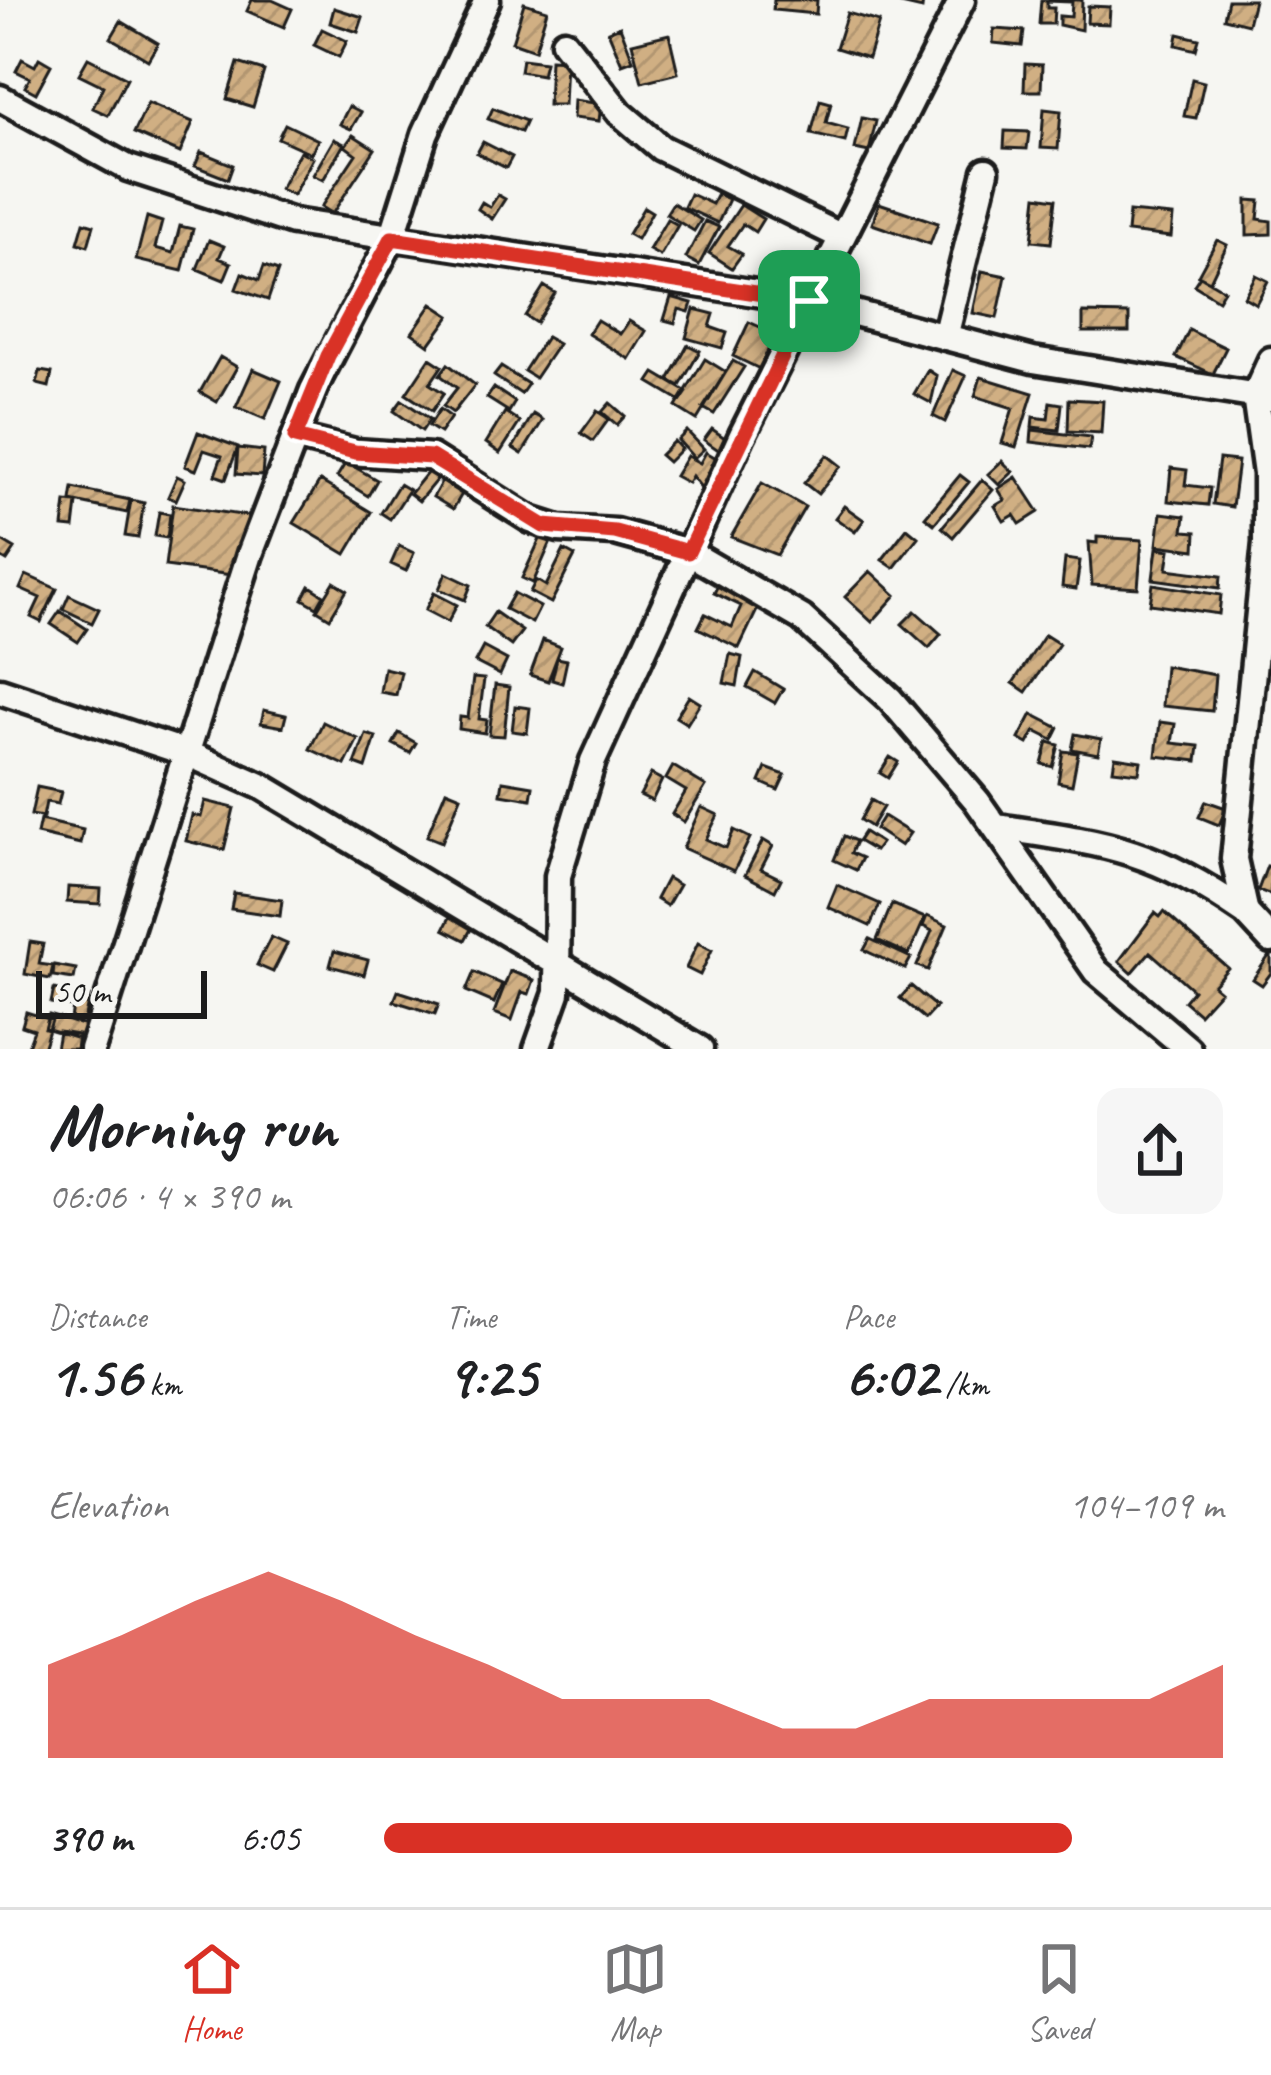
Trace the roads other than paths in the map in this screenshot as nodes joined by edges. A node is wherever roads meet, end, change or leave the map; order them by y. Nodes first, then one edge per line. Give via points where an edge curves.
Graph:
1 (487, 0) edge
2 (962, 0) edge
3 (564, 42) dead end
4 (0, 98) edge
5 (986, 171) dead end
6 (840, 236) junction
7 (392, 238) junction
8 (809, 301) junction
9 (944, 337) junction
10 (1271, 360) edge
11 (1263, 396) edge
12 (295, 437) junction
13 (688, 552) junction
14 (0, 691) edge
15 (187, 752) junction
16 (998, 827) junction
17 (1246, 913) junction
18 (1271, 940) edge
19 (556, 964) junction
20 (92, 1049) edge
21 (537, 1049) edge
22 (700, 1049) edge
23 (1188, 1049) edge

1 - 7 street via 425,134
2 - 6 street
3 - 6 street via 620,113 661,148
4 - 7 street via 128,168 209,199
5 - 9 street
6 - 8 street
7 - 8 street
7 - 12 street
8 - 9 street
8 - 13 street
9 - 11 street via 1033,360
10 - 11 street
11 - 17 street via 1268,514 1234,845
12 - 13 street via 355,452 431,457 544,526 615,532
12 - 15 street
13 - 16 street via 802,617 890,699
13 - 19 street via 587,776 558,875
14 - 15 street
15 - 19 street via 367,845
15 - 20 street
16 - 17 street via 1141,852
16 - 23 street via 1096,971
17 - 18 street
19 - 21 street via 557,993
19 - 22 street

